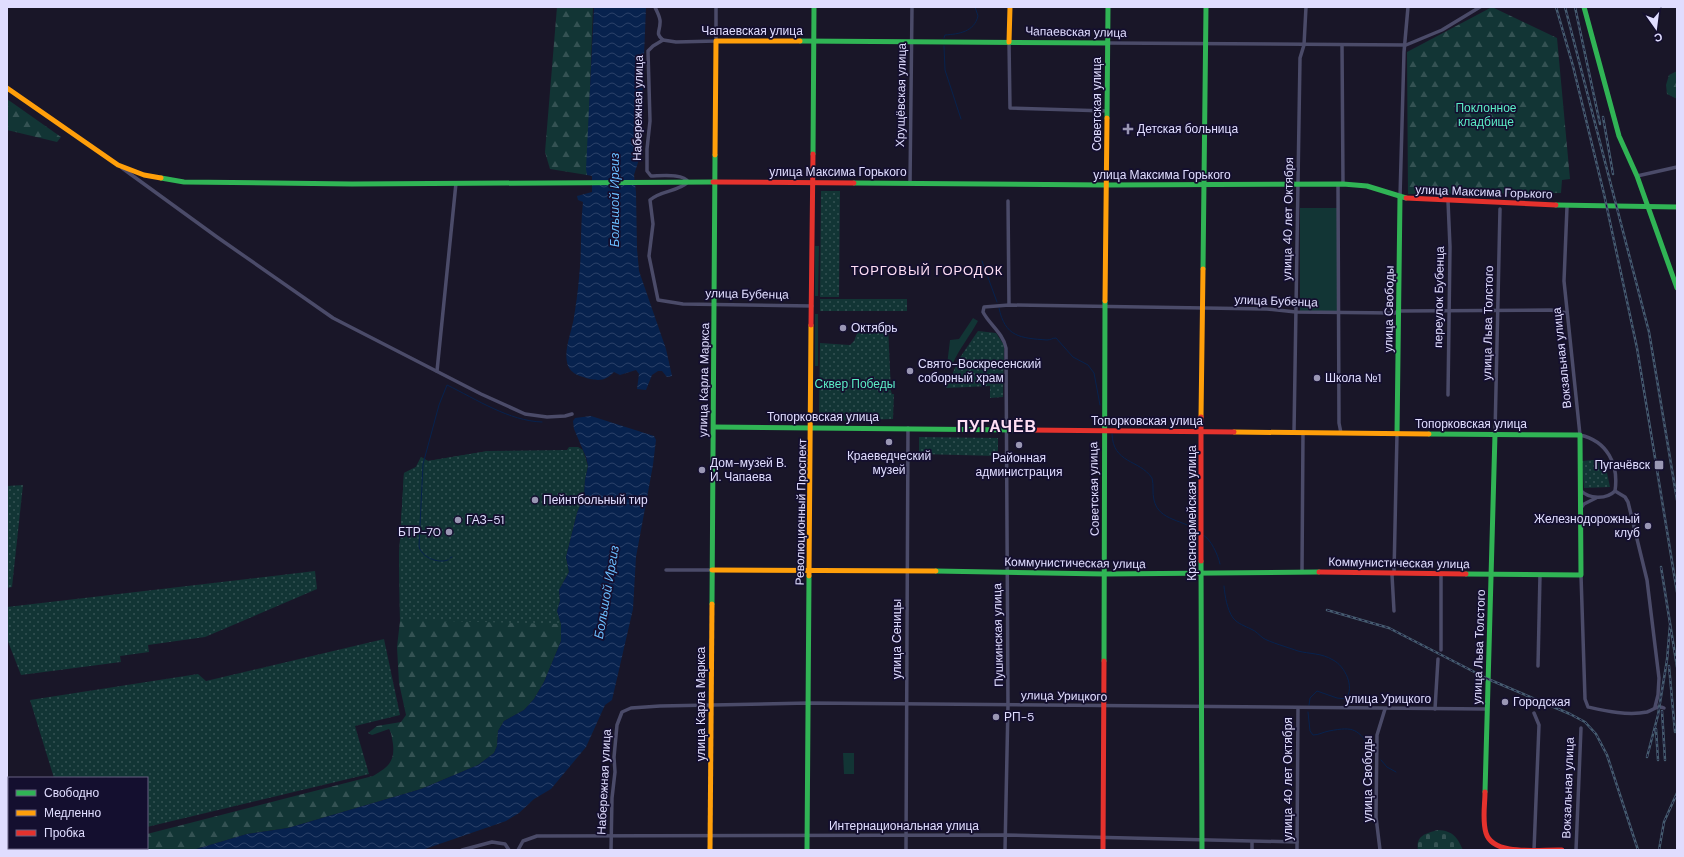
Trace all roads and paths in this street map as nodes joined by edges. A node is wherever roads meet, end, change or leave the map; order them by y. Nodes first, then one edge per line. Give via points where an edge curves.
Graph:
1 (655, 7) edge
2 (716, 7) edge
3 (814, 7) edge
4 (912, 7) edge
5 (1010, 7) edge
6 (1108, 7) edge
7 (1206, 7) edge
8 (1306, 7) edge
9 (1408, 7) edge
10 (1480, 7) edge
11 (1584, 7) edge
12 (663, 40) junction
13 (716, 41) junction
14 (813, 41) junction
15 (912, 42) junction
16 (1009, 42) junction
17 (1107, 43) junction
18 (1206, 44) junction
19 (1304, 45) junction
20 (1342, 45) junction
21 (1406, 45) junction
22 (7, 88) edge
23 (1107, 111) junction
24 (118, 165) junction
25 (1677, 167) edge
26 (1637, 176) junction
27 (688, 182) junction
28 (715, 182) junction
29 (813, 182) junction
30 (456, 183) junction
31 (910, 183) junction
32 (1341, 184) junction
33 (1106, 185) junction
34 (1205, 185) junction
35 (1299, 185) junction
36 (1400, 197) junction
37 (1008, 201) dead end
38 (1448, 201) junction
39 (1567, 206) dead end
40 (1677, 207) edge
41 (1500, 209) dead end
42 (1677, 288) edge
43 (715, 304) junction
44 (1009, 305) junction
45 (812, 306) junction
46 (984, 307) joint
47 (1105, 308) junction
48 (1203, 309) junction
49 (1498, 310) junction
50 (1398, 311) junction
51 (1448, 311) junction
52 (1296, 312) junction
53 (1340, 313) junction
54 (1567, 313) junction
55 (437, 371) junction
56 (1448, 395) dead end
57 (572, 414) dead end
58 (714, 427) junction
59 (812, 428) junction
60 (908, 428) junction
61 (1007, 431) junction
62 (1202, 431) junction
63 (1104, 432) junction
64 (1294, 432) junction
65 (1303, 432) junction
66 (1341, 433) junction
67 (1397, 434) junction
68 (1495, 434) junction
69 (1580, 435) junction
70 (1580, 490) junction
71 (1614, 491) junction
72 (1597, 497) junction
73 (1581, 510) junction
74 (666, 570) dead end
75 (712, 570) junction
76 (810, 570) junction
77 (908, 570) junction
78 (1007, 572) junction
79 (1302, 572) junction
80 (1394, 573) junction
81 (1105, 574) junction
82 (1202, 574) junction
83 (1441, 574) junction
84 (1492, 575) junction
85 (1540, 575) junction
86 (1581, 575) junction
87 (1394, 611) dead end
88 (1441, 650) dead end
89 (1438, 659) dead end
90 (1538, 666) dead end
91 (809, 703) junction
92 (711, 705) junction
93 (906, 705) junction
94 (1008, 705) junction
95 (1104, 707) junction
96 (1203, 707) junction
97 (1298, 708) junction
98 (1655, 708) junction
99 (1664, 708) dead end
100 (1385, 709) junction
101 (1435, 709) junction
102 (1487, 709) junction
103 (1534, 713) dead end
104 (619, 715) joint
105 (1581, 728) dead end
106 (710, 835) junction
107 (1005, 835) junction
108 (612, 836) junction
109 (906, 836) junction
110 (807, 837) junction
111 (1103, 837) junction
112 (1202, 841) junction
113 (1252, 842) junction
114 (1297, 842) junction
115 (462, 850) edge
116 (509, 850) edge
117 (518, 850) edge
118 (612, 850) edge
119 (710, 850) edge
120 (807, 850) edge
121 (906, 850) edge
122 (1005, 850) edge
123 (1103, 850) edge
124 (1202, 850) edge
125 (1252, 850) edge
126 (1297, 850) edge
127 (1380, 850) edge
128 (1534, 850) edge
129 (1562, 850) edge
130 (1576, 850) edge

1 - 12 street via 660,23 657,32
2 - 13 street, улица Карла Маркса
3 - 14 street, Революционный Проспект
4 - 15 street, Хрущёвская улица
5 - 16 street
6 - 17 street, Советская улица
7 - 18 street, Красноармейская улица
8 - 19 street, улица 40 лет Октября
9 - 21 street, улица Свободы
10 - 21 street, Чапаевская улица via 1442,30
11 - 26 street via 1616,127
12 - 13 street, Чапаевская улица
12 - 27 street, Набережная улица via 648,51 650,121 646,149 647,171 651,176 685,178
13 - 14 street, Чапаевская улица
13 - 28 street, улица Карла Маркса
14 - 15 street, Чапаевская улица
14 - 29 street, Революционный Проспект
15 - 16 street, Чапаевская улица
15 - 31 street, Хрущёвская улица
16 - 17 street, Чапаевская улица
16 - 23 street via 1010,108
17 - 18 street, Чапаевская улица
17 - 23 street, Советская улица
18 - 19 street, Чапаевская улица
18 - 34 street, Красноармейская улица
19 - 20 street, Чапаевская улица
19 - 35 street, улица 40 лет Октября via 1300,58
20 - 21 street, Чапаевская улица
20 - 32 street
21 - 36 street, улица Свободы
22 - 24 street, улица Максима Горького
23 - 33 street, Советская улица
24 - 30 street, улица Максима Горького via 144,175 184,182
24 - 55 street via 217,238 333,318
25 - 26 street
26 - 42 street
27 - 28 street, улица Максима Горького
27 - 30 street, улица Максима Горького
27 - 43 street, улица Бубенца via 684,187 664,191 650,200 653,224 649,256 658,300 683,304
28 - 29 street, улица Максима Горького
28 - 43 street, улица Карла Маркса
29 - 31 street, улица Максима Горького
29 - 45 street, Революционный Проспект
30 - 55 street
31 - 33 street, улица Максима Горького
32 - 35 street, улица Максима Горького
32 - 36 street, улица Максима Горького via 1367,186
32 - 53 street
33 - 34 street, улица Максима Горького
33 - 47 street, Советская улица
34 - 35 street, улица Максима Горького
34 - 48 street, Красноармейская улица
35 - 52 street, улица 40 лет Октября
36 - 38 street, улица Максима Горького
36 - 50 street, улица Свободы
37 - 44 street
38 - 40 street, улица Максима Горького
38 - 51 street, переулок Бубенца
39 - 54 street, Вокзальная улица via 1564,281
41 - 49 street, улица Льва Толстого
43 - 45 street, улица Бубенца
43 - 58 street, улица Карла Маркса
44 - 46 street, улица Бубенца
44 - 47 street, улица Бубенца
45 - 59 street, Революционный Проспект
46 - 61 street, Пушкинская улица via 982,312 1004,340 1006,348
47 - 48 street, улица Бубенца
47 - 63 street, Советская улица
48 - 52 street, улица Бубенца via 1267,309
48 - 62 street, Красноармейская улица
49 - 51 street, улица Бубенца
49 - 54 street, улица Бубенца via 1550,310
49 - 68 street, улица Льва Толстого
50 - 51 street, улица Бубенца
50 - 53 street, улица Бубенца
50 - 67 street, улица Свободы
51 - 56 street, переулок Бубенца
52 - 53 street, улица Бубенца
52 - 64 street, улица 40 лет Октября
53 - 66 street
54 - 69 street, Вокзальная улица
55 - 57 street via 524,414 547,417
58 - 59 street, Топорковская улица
58 - 75 street, улица Карла Маркса
59 - 60 street, Топорковская улица
59 - 76 street, Революционный Проспект
60 - 61 street, Топорковская улица
60 - 77 street, улица Сеницы
61 - 63 street, Топорковская улица
61 - 78 street, Пушкинская улица
62 - 63 street, Топорковская улица
62 - 64 street, Топорковская улица
62 - 82 street, Красноармейская улица
63 - 81 street, Советская улица
64 - 65 street, Топорковская улица
65 - 66 street, Топорковская улица
65 - 79 street
66 - 67 street, Топорковская улица
67 - 68 street, Топорковская улица
67 - 80 street, улица Свободы
68 - 69 street, Топорковская улица
68 - 84 street, улица Льва Толстого
69 - 70 street, Вокзальная улица
69 - 71 street via 1591,438 1612,458
70 - 72 street via 1588,496
70 - 73 street, Вокзальная улица
71 - 72 street via 1606,496
71 - 98 street via 1625,497 1628,502 1647,580 1659,678
72 - 73 street
73 - 86 street, Вокзальная улица
74 - 75 street, Коммунистическая улица
75 - 76 street, Коммунистическая улица
75 - 92 street, улица Карла Маркса
76 - 77 street, Коммунистическая улица
76 - 91 street, Революционный Проспект
77 - 78 street, Коммунистическая улица
77 - 93 street, улица Сеницы
78 - 81 street, Коммунистическая улица
78 - 94 street, Пушкинская улица
79 - 80 street, Коммунистическая улица
79 - 82 street, Коммунистическая улица
80 - 83 street, Коммунистическая улица
80 - 87 street, улица Свободы
81 - 82 street, Коммунистическая улица
81 - 95 street, Советская улица
82 - 96 street, Красноармейская улица
83 - 84 street, Коммунистическая улица
83 - 88 street
84 - 85 street, Коммунистическая улица
84 - 102 street, улица Льва Толстого
85 - 86 street
85 - 90 street
86 - 98 street, Вокзальная улица via 1585,699 1588,707 1622,713 1644,712
89 - 101 street
91 - 92 street, улица Урицкого
91 - 93 street, улица Урицкого
91 - 110 street, Революционный Проспект
92 - 104 street, улица Урицкого via 639,707 624,710
92 - 106 street, улица Карла Маркса
93 - 94 street, улица Урицкого
93 - 109 street, улица Сеницы
94 - 95 street, улица Урицкого
94 - 107 street, Пушкинская улица
95 - 96 street, улица Урицкого
95 - 111 street, Советская улица
96 - 97 street, улица Урицкого
96 - 112 street, Красноармейская улица
97 - 100 street, улица Урицкого
97 - 114 street, улица 40 лет Октября
98 - 99 street
100 - 101 street, улица Урицкого
100 - 127 street, улица Свободы via 1377,735 1376,817
101 - 102 street, улица Урицкого
102 - 128 street, улица Льва Толстого via 1484,820 1488,838 1491,843 1501,848
103 - 128 street via 1539,725
104 - 108 street, Набережная улица via 614,757
105 - 130 street, Вокзальная улица
106 - 108 street, Интернациональная улица
106 - 110 street, Интернациональная улица
106 - 119 street, улица Карла Маркса
107 - 109 street, Интернациональная улица
107 - 111 street, Интернациональная улица
107 - 122 street, Пушкинская улица
108 - 117 street, Интернациональная улица via 537,836 522,841
108 - 118 street, Набережная улица
109 - 110 street, Интернациональная улица
109 - 121 street, улица Сеницы
110 - 120 street, Революционный Проспект
111 - 112 street, Интернациональная улица
111 - 123 street, Советская улица
112 - 113 street, Интернациональная улица
112 - 124 street, Красноармейская улица
113 - 114 street, Интернациональная улица
113 - 125 street
114 - 126 street, улица 40 лет Октября
115 - 116 street via 492,842 505,844
128 - 129 street, улица Льва Толстого

